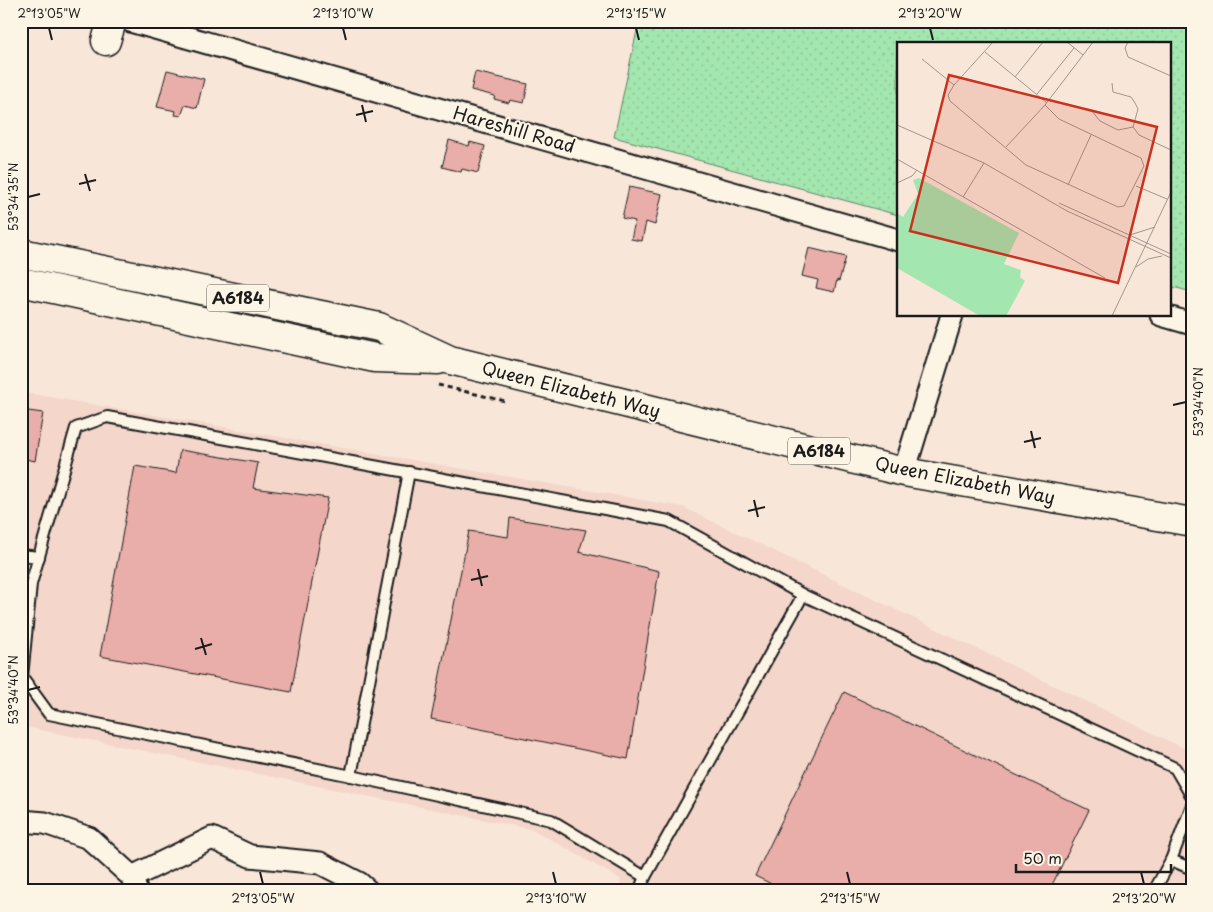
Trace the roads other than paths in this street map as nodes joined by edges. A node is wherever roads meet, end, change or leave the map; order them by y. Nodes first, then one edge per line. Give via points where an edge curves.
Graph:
1 (130, 21) edge
2 (897, 240) edge
3 (21, 253) edge
4 (21, 282) edge
5 (952, 316) edge
6 (1164, 316) edge
7 (1192, 324) edge
8 (450, 360) junction
9 (409, 472) junction
10 (904, 472) junction
11 (1192, 522) edge
12 (21, 555) edge
13 (39, 557) junction
14 (803, 595) junction
15 (351, 776) junction
16 (1192, 797) edge
17 (1192, 804) edge
18 (21, 821) edge
19 (1170, 860) junction
20 (1192, 869) edge
21 (645, 877) junction
22 (134, 884) edge
23 (368, 891) edge
24 (639, 891) edge
25 (1154, 891) edge

1 - 2 street, Hareshill Road
3 - 8 main road, Queen Elizabeth Way / A6184 via 378,327
4 - 8 main road, Queen Elizabeth Way / A6184 via 374,358
5 - 10 street
6 - 7 street
8 - 10 main road, Queen Elizabeth Way / A6184
9 - 13 lane via 107,417 76,428
9 - 14 lane via 669,521
9 - 15 lane
10 - 11 main road, Queen Elizabeth Way / A6184
12 - 13 lane
13 - 15 lane via 31,584 22,677 49,714
14 - 16 lane via 1175,768
14 - 21 lane
15 - 21 lane via 551,820
17 - 19 lane
18 - 22 street via 45,823 89,838
19 - 20 lane
19 - 25 lane
21 - 24 lane
22 - 23 street via 212,838 250,856 320,863

